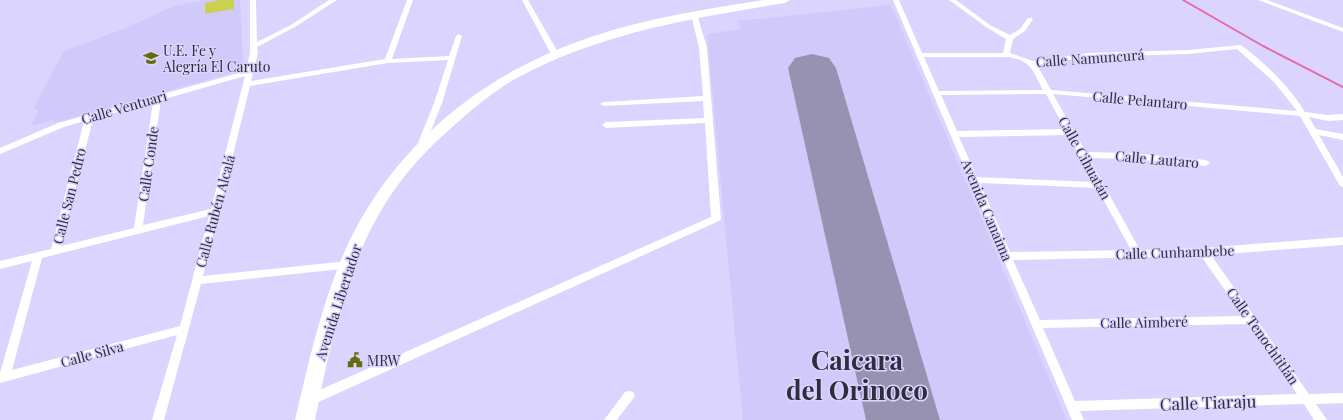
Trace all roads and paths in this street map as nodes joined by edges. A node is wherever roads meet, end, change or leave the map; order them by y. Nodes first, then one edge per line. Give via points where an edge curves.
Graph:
1 (253, 0) edge
2 (334, 0) edge
3 (410, 0) edge
4 (525, 0) edge
5 (785, 0) edge
6 (896, 0) edge
7 (952, 0) edge
8 (1261, 0) edge
9 (694, 14) junction
10 (1030, 19) dead end
11 (1343, 30) edge
12 (459, 36) dead end
13 (1010, 38) junction
14 (254, 46) junction
15 (555, 54) junction
16 (920, 55) junction
17 (1006, 55) junction
18 (452, 58) junction
19 (388, 60) junction
20 (1032, 63) junction
21 (250, 72) junction
22 (247, 84) junction
23 (1048, 92) junction
24 (936, 93) junction
25 (157, 98) junction
26 (706, 98) junction
27 (604, 104) dead end
28 (1303, 114) junction
29 (89, 117) junction
30 (1343, 118) edge
31 (708, 120) junction
32 (606, 125) dead end
33 (1312, 131) junction
34 (1071, 132) junction
35 (954, 134) junction
36 (1343, 137) edge
37 (419, 149) junction
38 (0, 151) edge
39 (1084, 155) junction
40 (1206, 163) dead end
41 (974, 180) junction
42 (1343, 184) edge
43 (1100, 185) junction
44 (214, 211) junction
45 (138, 230) junction
46 (1343, 241) edge
47 (55, 251) junction
48 (1204, 252) junction
49 (1138, 254) junction
50 (38, 255) junction
51 (1007, 256) junction
52 (0, 265) edge
53 (348, 265) junction
54 (196, 281) junction
55 (1252, 320) junction
56 (1036, 324) junction
57 (184, 329) junction
58 (2, 377) edge
59 (629, 396) dead end
60 (1343, 398) edge
61 (1306, 399) junction
62 (310, 400) junction
63 (1072, 406) junction
64 (158, 420) edge
65 (305, 420) edge
66 (610, 420) edge
67 (1078, 420) edge
68 (1321, 420) edge

1 - 14 street, Calle Rubén Alcalá
2 - 14 street via 293,26
3 - 19 street
4 - 15 street
5 - 9 highway, Avenida Libertador
6 - 16 street, Avenida Canaima
7 - 13 street via 988,26
8 - 11 street
9 - 15 highway, Avenida Libertador via 624,29
9 - 26 street via 702,48
10 - 13 street via 1022,30
12 - 18 street
13 - 17 street
14 - 21 street, Calle Rubén Alcalá
15 - 37 highway, Avenida Libertador via 482,95 451,118
16 - 17 street, Calle Namuncurá
16 - 24 street, Avenida Canaima
17 - 20 street, Calle Namuncurá
18 - 19 street
18 - 37 street via 438,103
19 - 22 street
20 - 23 street, Calle Cihuatán
20 - 28 street, Calle Namuncurá via 1089,55 1188,52 1238,47 1262,66 1287,92
21 - 22 street, Calle Rubén Alcalá
21 - 25 street, Calle Ventuari
22 - 44 street, Calle Rubén Alcalá
23 - 24 street, Calle Pelantaro
23 - 28 street, Calle Pelantaro
23 - 34 street, Calle Cihuatán
24 - 35 street, Avenida Canaima
25 - 29 street, Calle Ventuari
25 - 45 street, Calle Conde
26 - 27 street
26 - 31 street
28 - 30 street, Calle Pelantaro
28 - 33 street
29 - 38 street, Calle Ventuari via 51,128
29 - 47 street, Calle San Pedro
31 - 32 street
31 - 62 street via 716,219
33 - 36 street
33 - 42 street
34 - 35 street
34 - 39 street, Calle Cihuatán
35 - 41 street, Avenida Canaima
37 - 53 highway, Avenida Libertador via 376,204
39 - 40 street, Calle Lautaro
39 - 43 street, Calle Cihuatán
41 - 43 street
41 - 51 street, Avenida Canaima
43 - 49 street, Calle Cihuatán
44 - 45 street
44 - 54 street, Calle Rubén Alcalá
45 - 47 street
46 - 48 street, Calle Cunhambebe
47 - 50 street
48 - 49 street, Calle Cunhambebe
48 - 55 street, Calle Tenochtitlán
49 - 51 street, Calle Cunhambebe
50 - 52 street
50 - 58 street, Calle San Pedro
51 - 56 street, Avenida Canaima
53 - 54 street
53 - 62 highway, Avenida Libertador via 327,330
54 - 57 street, Calle Rubén Alcalá
55 - 56 street, Calle Aimberé
55 - 61 street, Calle Tenochtitlán
56 - 63 street, Avenida Canaima
57 - 58 street, Calle Silva
57 - 64 street, Calle Rubén Alcalá
59 - 66 street
60 - 61 street, Calle Tiaraju
61 - 63 street, Calle Tiaraju
61 - 68 street, Calle Tenochtitlán
62 - 65 highway, Avenida Libertador
63 - 67 street, Avenida Canaima

